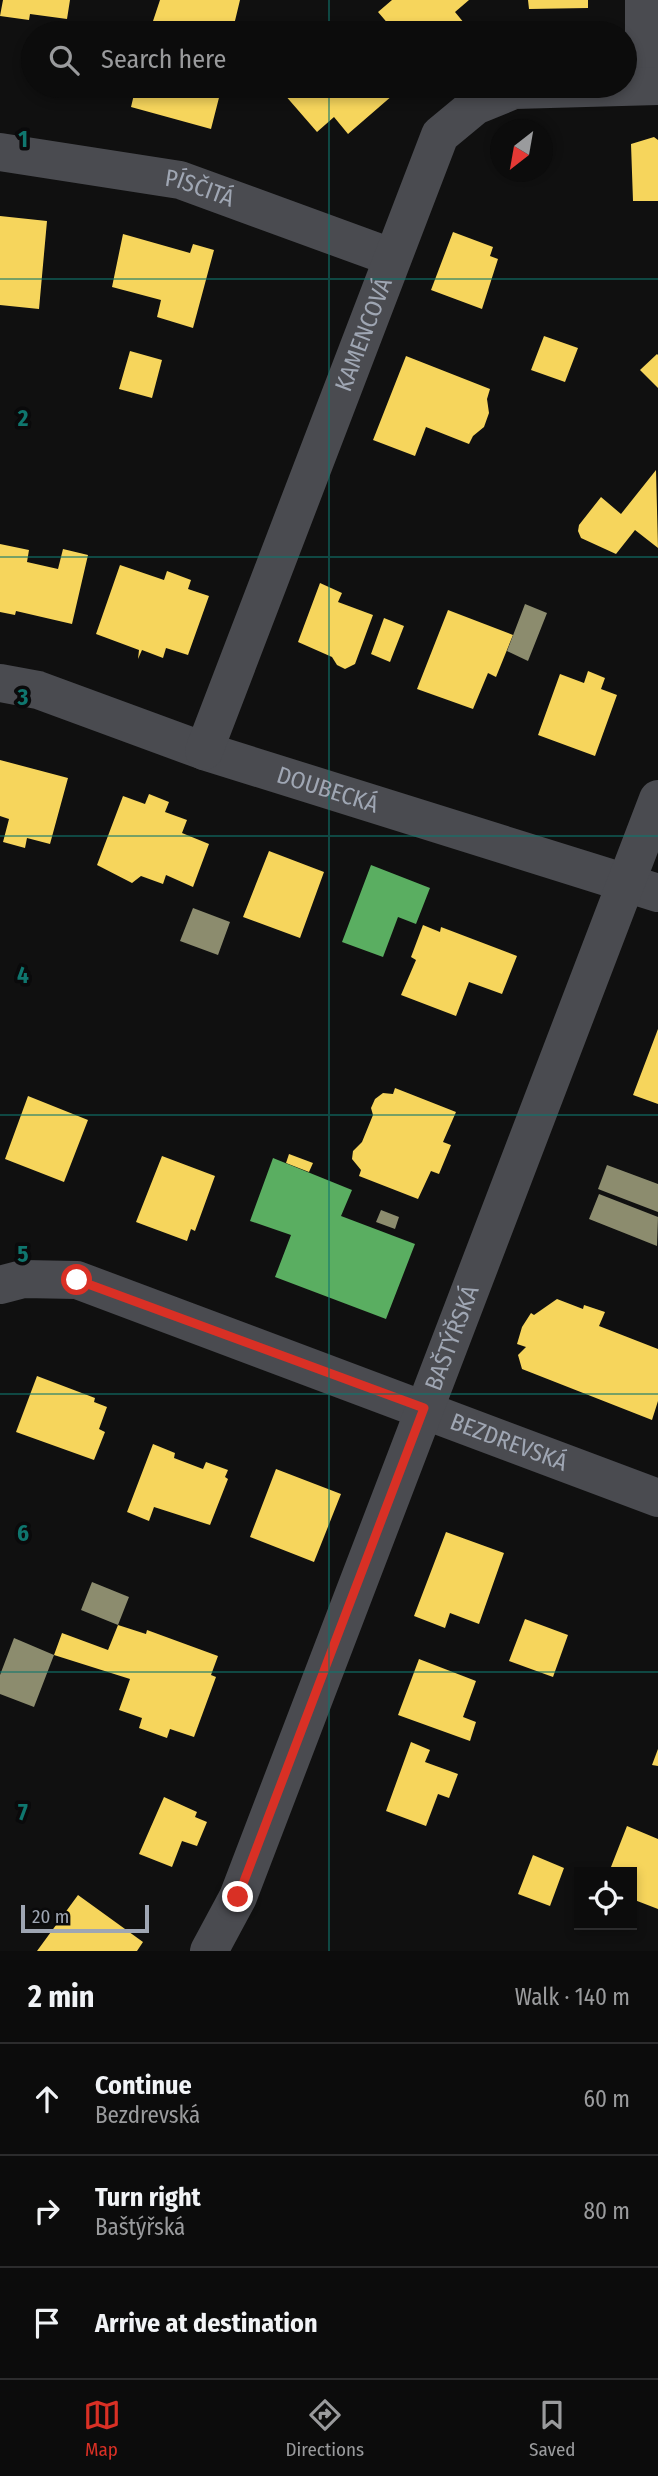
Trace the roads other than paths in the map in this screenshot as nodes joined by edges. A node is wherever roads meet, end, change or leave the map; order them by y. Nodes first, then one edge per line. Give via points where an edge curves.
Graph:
1 (644, 0) edge
2 (651, 86) edge
3 (494, 98) edge
4 (0, 152) edge
5 (391, 257) junction
6 (0, 683) edge
7 (204, 751) junction
8 (658, 799) edge
9 (642, 888) edge
10 (0, 1284) edge
11 (424, 1408) junction
12 (658, 1498) edge
13 (209, 1951) edge

1 - 2 street
3 - 5 street, KAMENCOVÁ via 475,106 440,135
4 - 5 street, PÍSČITÁ via 180,180
5 - 7 street, KAMENCOVÁ
6 - 7 street, DOUBECKÁ via 37,690
7 - 9 street, DOUBECKÁ
8 - 9 street, BAŠTÝŘSKÁ
9 - 11 street, BAŠTÝŘSKÁ
10 - 11 street, BEZDREVSKÁ via 23,1279 77,1280
11 - 12 street, BEZDREVSKÁ
11 - 13 street, BAŠTÝŘSKÁ via 238,1897

